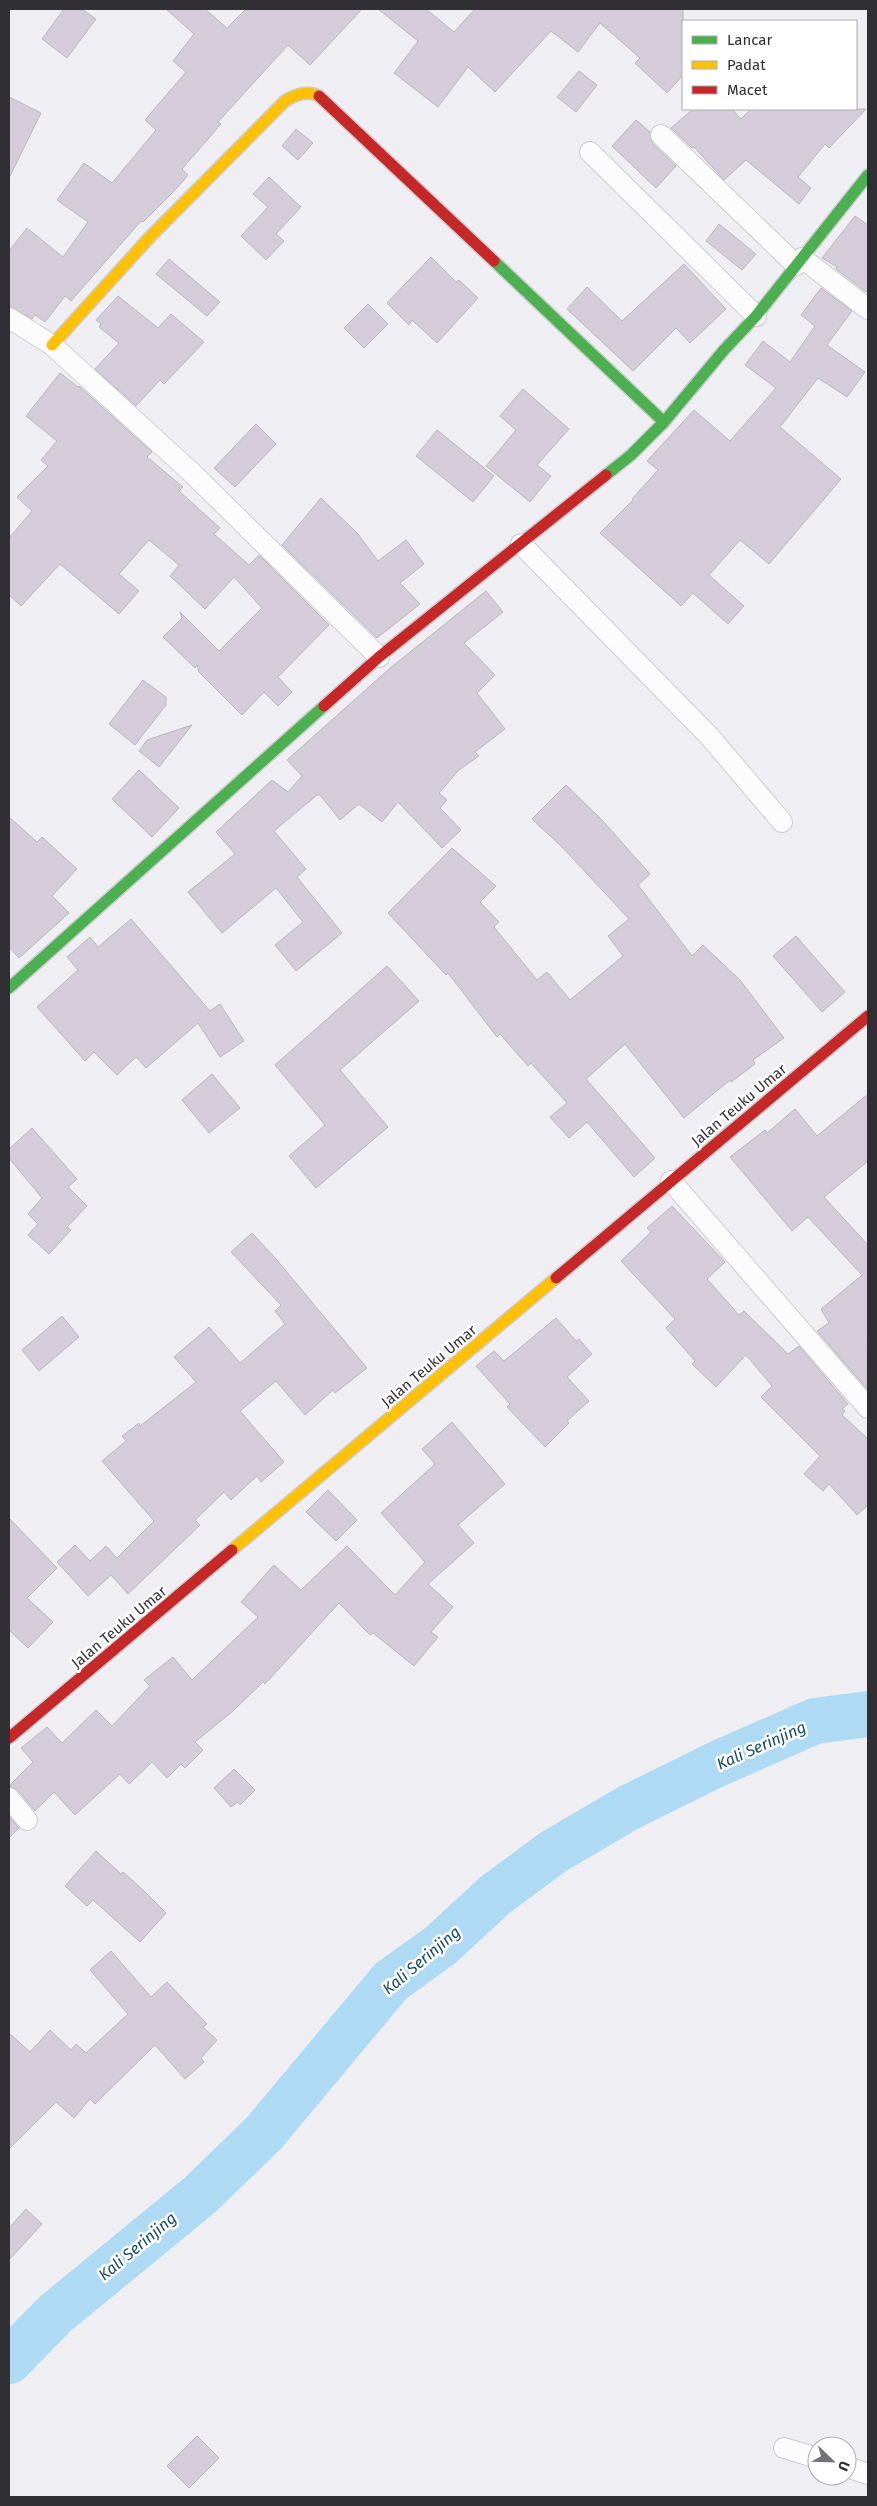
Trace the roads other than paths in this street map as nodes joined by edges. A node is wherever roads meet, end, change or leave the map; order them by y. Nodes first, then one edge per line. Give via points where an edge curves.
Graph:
1 (661, 135) dead end
2 (590, 152) dead end
3 (868, 175) edge
4 (799, 261) junction
5 (868, 310) edge
6 (756, 316) junction
7 (9, 318) edge
8 (52, 345) junction
9 (664, 422) junction
10 (521, 544) junction
11 (379, 658) junction
12 (782, 822) dead end
13 (9, 988) edge
14 (868, 1016) edge
15 (671, 1181) junction
16 (868, 1408) edge
17 (9, 1738) edge
18 (9, 1798) edge
19 (27, 1820) dead end
20 (784, 2448) dead end
21 (807, 2455) edge

1 - 4 street
2 - 6 street
3 - 4 street
4 - 5 street
4 - 6 street
6 - 9 street
7 - 8 street
8 - 9 street via 149,238 285,101 293,95 310,92 318,95
8 - 11 street via 191,472
9 - 10 street via 631,455
10 - 11 street
10 - 12 street via 710,737
11 - 13 street
14 - 15 street, Jalan Teuku Umar
15 - 16 street
15 - 17 street, Jalan Teuku Umar
18 - 19 street
20 - 21 street

